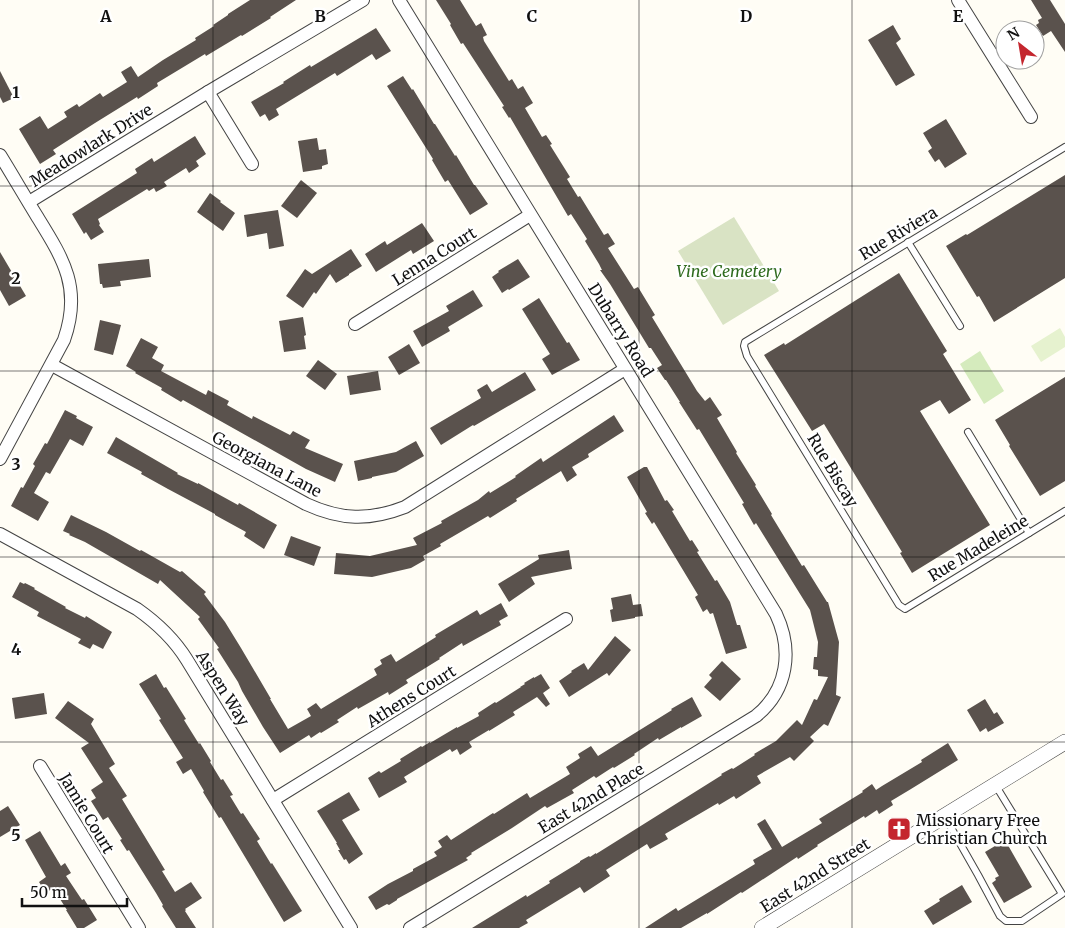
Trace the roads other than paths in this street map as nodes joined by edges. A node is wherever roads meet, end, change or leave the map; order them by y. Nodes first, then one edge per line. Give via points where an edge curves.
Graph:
1 (363, 0) edge
2 (399, 0) edge
3 (958, 0) edge
4 (208, 92) junction
5 (1031, 117) dead end
6 (1065, 147) edge
7 (0, 155) edge
8 (252, 164) dead end
9 (29, 202) junction
10 (530, 214) junction
11 (908, 242) junction
12 (356, 324) dead end
13 (960, 326) dead end
14 (745, 342) joint
15 (52, 365) junction
16 (626, 369) junction
17 (968, 432) dead end
18 (0, 459) edge
19 (1065, 511) edge
20 (1029, 533) junction
21 (0, 534) edge
22 (905, 609) joint
23 (566, 619) dead end
24 (780, 686) joint
25 (1065, 742) edge
26 (40, 766) dead end
27 (995, 785) junction
28 (273, 800) junction
29 (944, 816) junction
30 (139, 928) edge
31 (351, 928) edge
32 (410, 928) edge
33 (762, 928) edge

1 - 4 street, Meadowlark Drive
2 - 10 street, Dubarry Road
3 - 5 street
4 - 8 street
4 - 9 street, Meadowlark Drive
6 - 11 lane, Rue Riviera
7 - 9 street
9 - 15 street, Meadowlark Drive via 62,258 71,289 70,321
10 - 12 street, Lenna Court
10 - 16 street, Dubarry Road
11 - 13 lane
11 - 14 lane, Rue Riviera
14 - 22 lane, Rue Biscay via 747,356 899,605
15 - 16 street, Georgiana Lane via 306,504 349,517 380,516 405,507
15 - 18 street, Meadowlark Drive
16 - 24 street, Dubarry Road via 776,614 786,649
17 - 20 lane
19 - 20 lane, Rue Madeleine
20 - 22 lane, Rue Madeleine
21 - 28 street, Aspen Way via 137,608 168,634
23 - 28 street, Athens Court
24 - 32 street, East 42nd Place via 756,716
25 - 27 street, East 42nd Street
26 - 30 street, Jamie Court
27 - 29 street, East 42nd Street
27 - 29 lane via 1062,894 1022,921 1006,921 1000,916
28 - 31 street, Aspen Way
29 - 33 street, East 42nd Street

